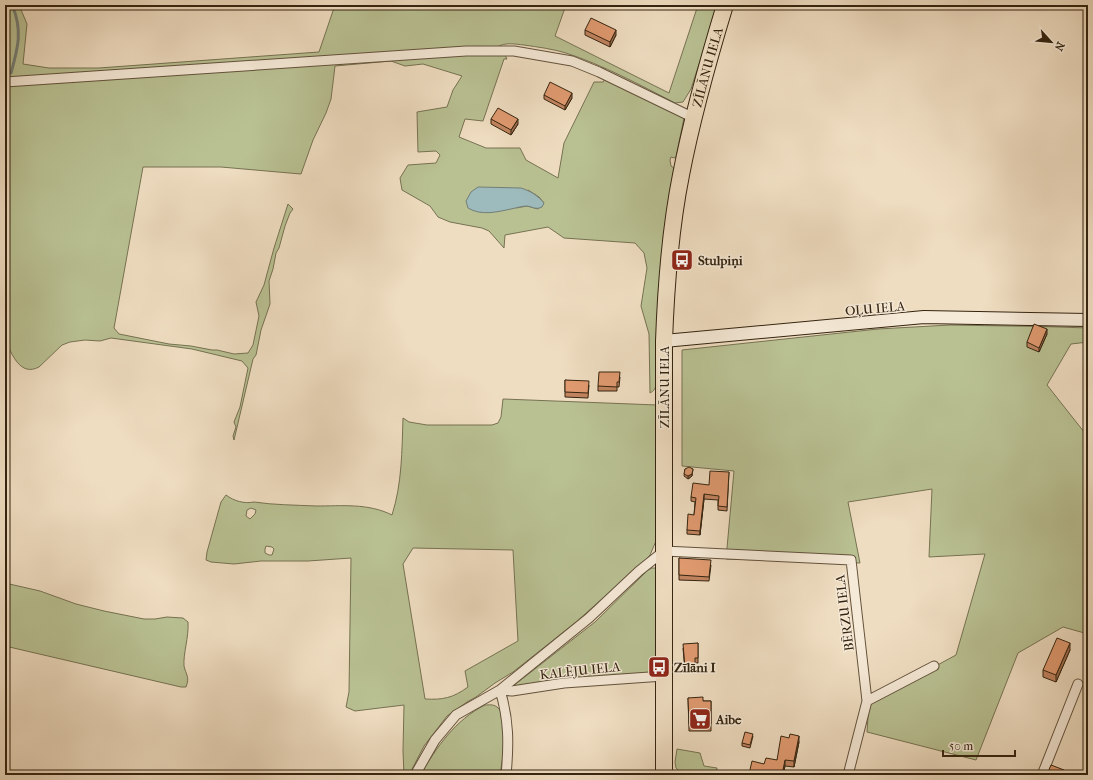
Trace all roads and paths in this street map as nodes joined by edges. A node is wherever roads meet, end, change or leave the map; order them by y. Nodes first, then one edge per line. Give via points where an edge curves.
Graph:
1 (726, 5) edge
2 (5, 82) edge
3 (694, 118) junction
4 (1088, 320) edge
5 (664, 341) junction
6 (664, 552) junction
7 (934, 666) dead end
8 (664, 676) junction
9 (1078, 684) dead end
10 (500, 690) junction
11 (867, 701) junction
12 (415, 775) edge
13 (506, 775) edge
14 (664, 775) edge
15 (848, 775) edge
16 (1042, 775) edge

1 - 3 highway, ZĪLĀNU IELA via 707,64
2 - 3 street via 466,51 514,51 572,61
3 - 5 highway, ZĪLĀNU IELA via 674,215
4 - 5 street, OĻU IELA via 924,317
5 - 6 highway, ZĪLĀNU IELA
6 - 8 highway, ZĪLĀNU IELA
6 - 10 street via 639,571 584,622
6 - 11 street, BĒRZU IELA via 850,560
7 - 11 street
8 - 10 street, KALĒJU IELA via 564,683 512,691
8 - 14 highway, ZĪLĀNU IELA
9 - 16 street
10 - 12 street via 456,715 435,740
10 - 13 street via 508,725
11 - 15 street, BĒRZU IELA

